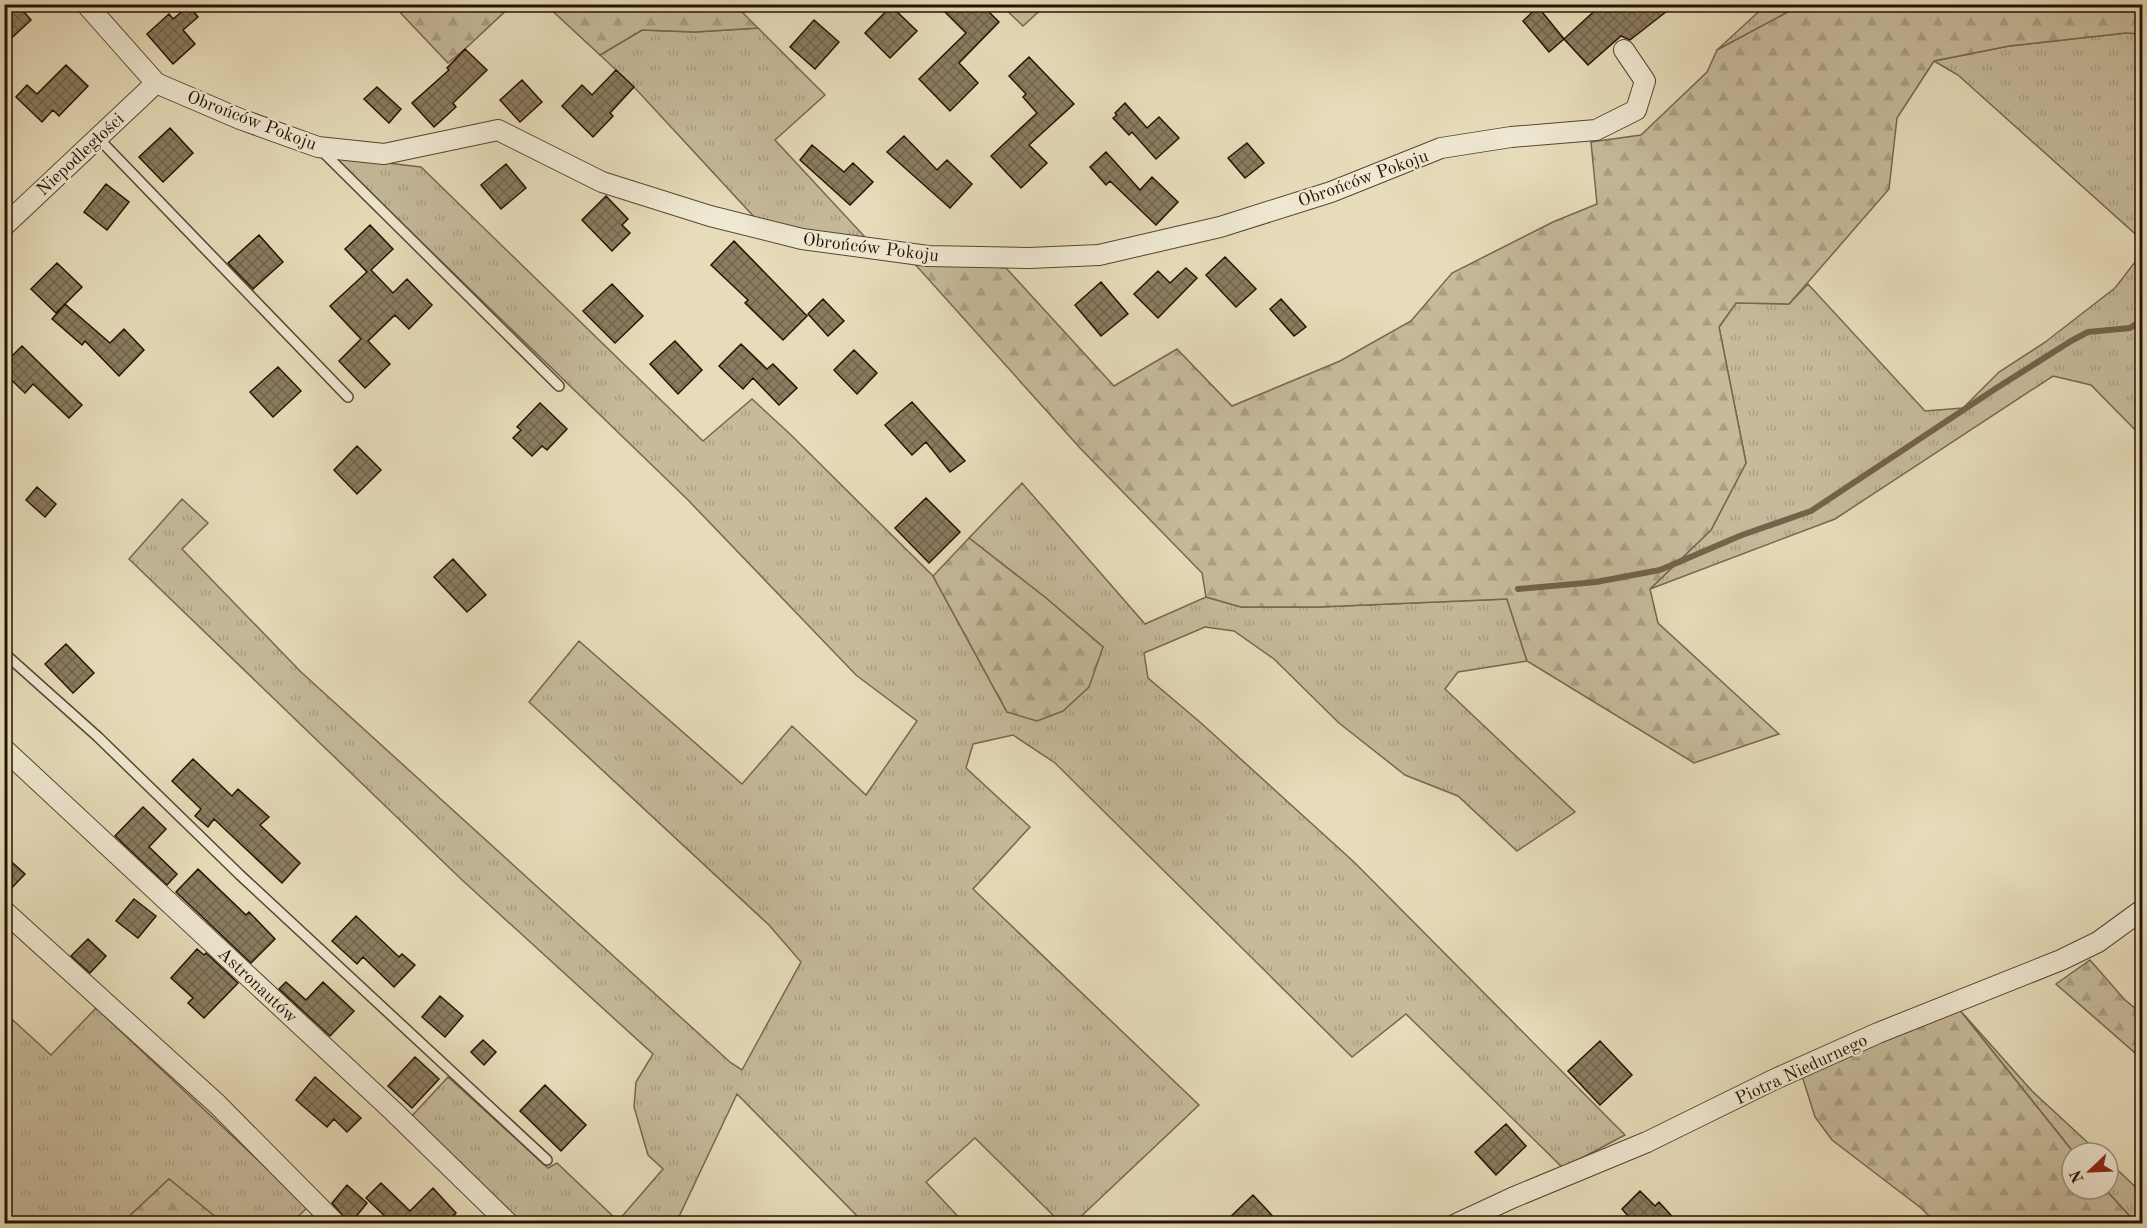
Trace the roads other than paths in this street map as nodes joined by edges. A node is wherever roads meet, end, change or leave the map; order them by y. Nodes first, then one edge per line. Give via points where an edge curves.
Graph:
1 (86, 4) edge
2 (1624, 50) dead end
3 (156, 83) junction
4 (98, 138) junction
5 (318, 147) junction
6 (4, 226) edge
7 (559, 386) dead end
8 (348, 397) dead end
9 (4, 653) edge
10 (4, 749) edge
11 (2142, 910) edge
12 (4, 911) edge
13 (547, 1160) dead end
14 (336, 1224) edge
15 (509, 1224) edge
16 (1456, 1224) edge

1 - 3 street, Obrońców Pokoju
2 - 5 street, Obrońców Pokoju via 1645,81 1636,110 1596,130 1441,148 1331,192 1220,227 1099,255 928,256 802,239 710,216 602,182 498,130 384,154
3 - 4 street, Niepodległości
3 - 5 street, Obrońców Pokoju
4 - 6 street, Niepodległości
4 - 8 lane
5 - 7 lane
9 - 13 lane
10 - 15 street, Astronautów
11 - 16 street, Piotra Niedurnego via 2098,942 2061,960 1878,1033 1647,1142
12 - 14 street via 211,1098

